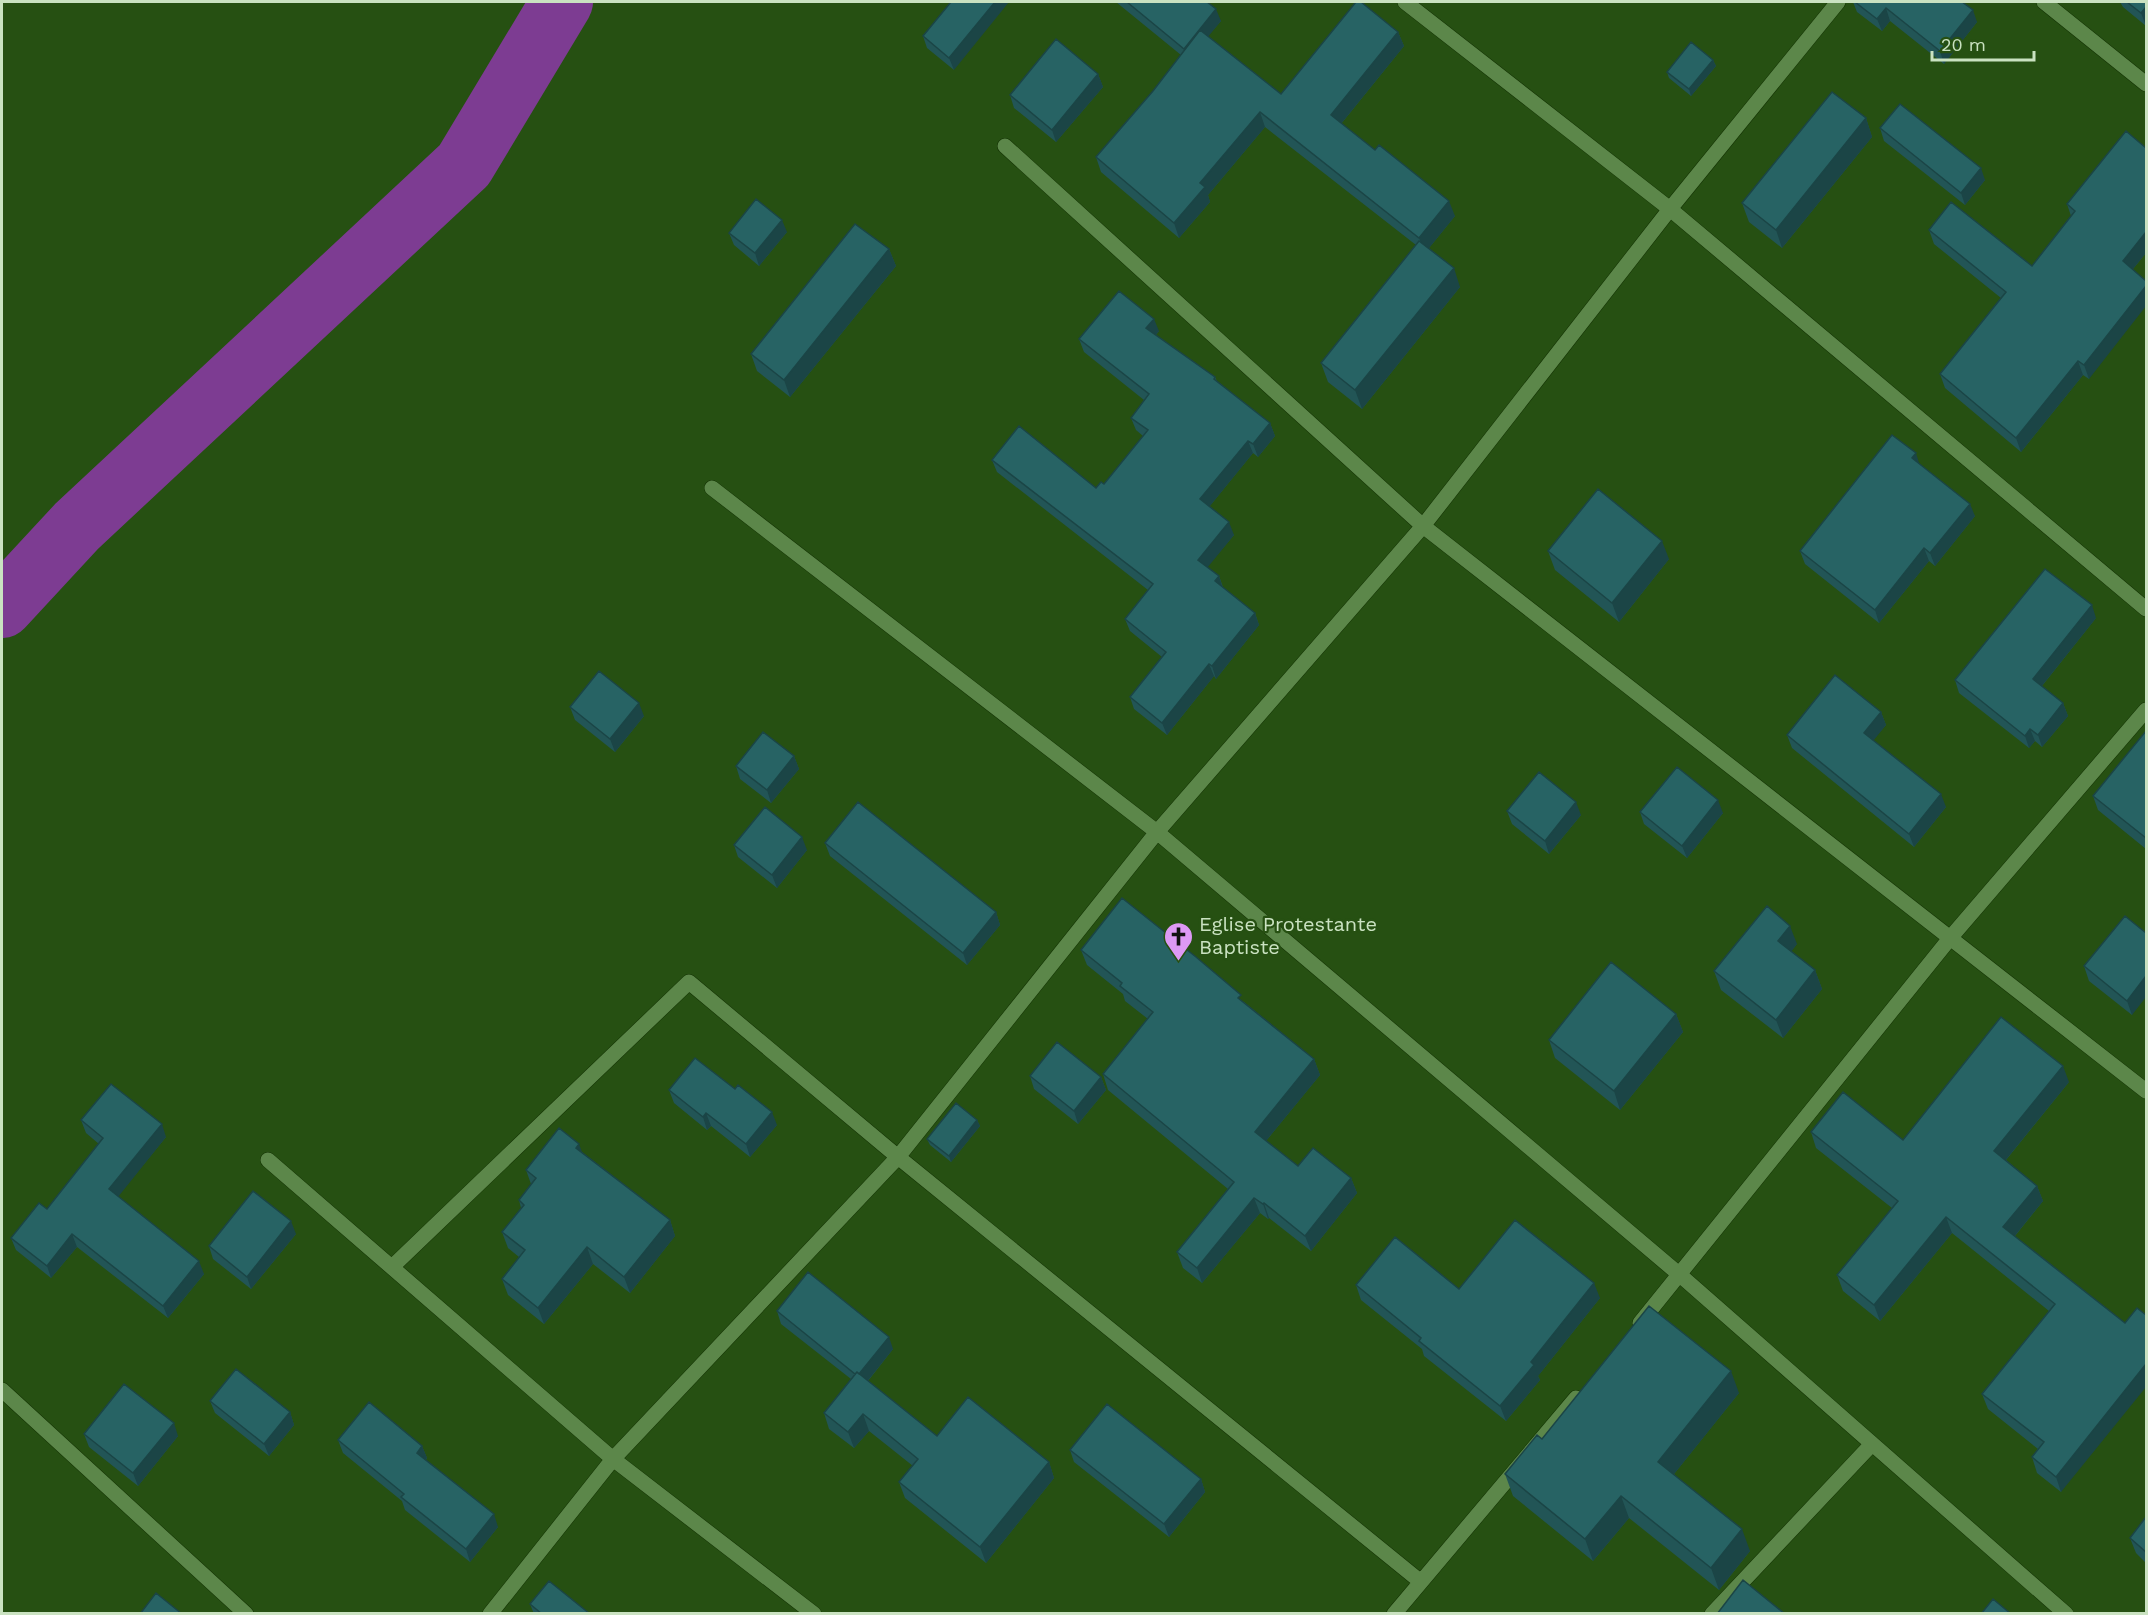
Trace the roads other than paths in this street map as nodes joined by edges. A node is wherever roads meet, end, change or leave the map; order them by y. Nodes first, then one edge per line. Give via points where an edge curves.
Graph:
1 (1406, 2) edge
2 (1838, 2) edge
3 (2044, 2) edge
4 (2146, 84) edge
5 (1005, 146) dead end
6 (1670, 209) junction
7 (712, 488) dead end
8 (1423, 525) junction
9 (2146, 609) edge
10 (2146, 710) edge
11 (1157, 832) junction
12 (1951, 937) junction
13 (2146, 1091) edge
14 (898, 1157) junction
15 (268, 1160) dead end
16 (392, 1268) junction
17 (1680, 1275) junction
18 (1627, 1338) edge
19 (1588, 1383) edge
20 (2, 1390) edge
21 (1872, 1444) junction
22 (613, 1460) junction
23 (1421, 1582) junction
24 (246, 1614) edge
25 (490, 1614) edge
26 (814, 1614) edge
27 (1394, 1614) edge
28 (1712, 1614) edge
29 (2066, 1614) edge

1 - 6 street
2 - 6 street
3 - 4 street
5 - 8 street
6 - 8 street
6 - 9 street
7 - 11 street
8 - 11 street
8 - 12 street
10 - 12 street
11 - 14 street
11 - 17 street
12 - 13 street
12 - 17 street
14 - 16 street via 689,982
14 - 22 street
14 - 23 street
15 - 16 street
16 - 22 street
17 - 18 street
17 - 21 street
19 - 23 street
20 - 24 street
21 - 28 street
21 - 29 street
22 - 25 street
22 - 26 street
23 - 27 street

